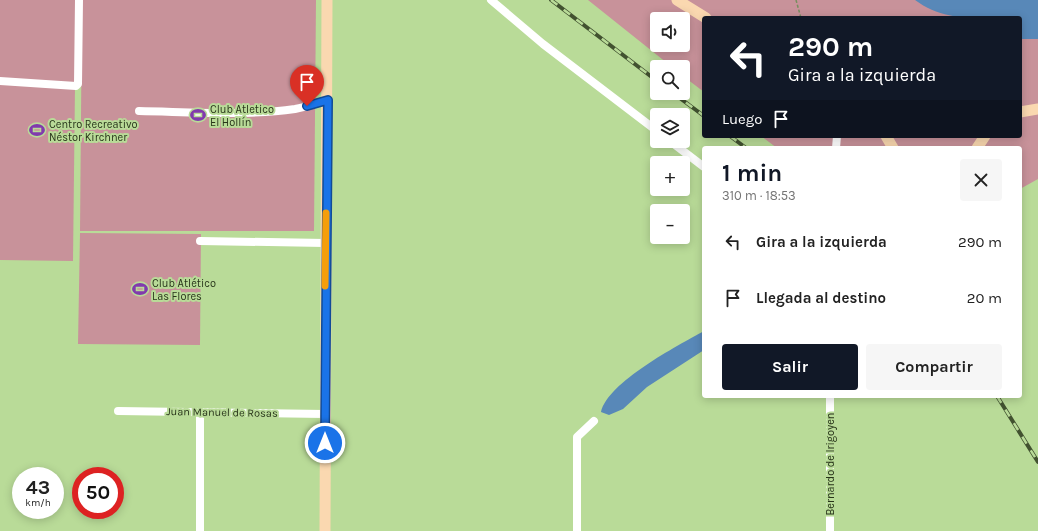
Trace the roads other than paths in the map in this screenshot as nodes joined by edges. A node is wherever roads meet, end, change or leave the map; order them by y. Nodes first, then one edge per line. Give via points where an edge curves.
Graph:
1 (79, 0) edge
2 (327, 0) edge
3 (491, 0) edge
4 (677, 0) edge
5 (703, 16) edge
6 (0, 81) edge
7 (328, 100) junction
8 (1038, 109) edge
9 (139, 110) dead end
10 (1022, 112) edge
11 (650, 126) edge
12 (679, 148) edge
13 (702, 165) edge
14 (200, 241) dead end
15 (325, 243) junction
16 (830, 398) edge
17 (118, 411) dead end
18 (200, 412) junction
19 (325, 414) junction
20 (594, 421) dead end
21 (200, 531) edge
22 (325, 531) edge
23 (577, 531) edge
24 (830, 531) edge

1 - 6 street via 78,84 76,86
2 - 7 main road
3 - 11 street via 543,44
4 - 5 main road
7 - 9 street via 297,109 273,111 223,113
7 - 15 main road
8 - 10 main road
12 - 13 street
14 - 15 street
15 - 19 main road
16 - 24 street, Bernardo de Irigoyen
17 - 18 street, Juan Manuel de Rosas
18 - 19 street, Juan Manuel de Rosas
18 - 21 street
19 - 22 main road
20 - 23 street via 577,437

